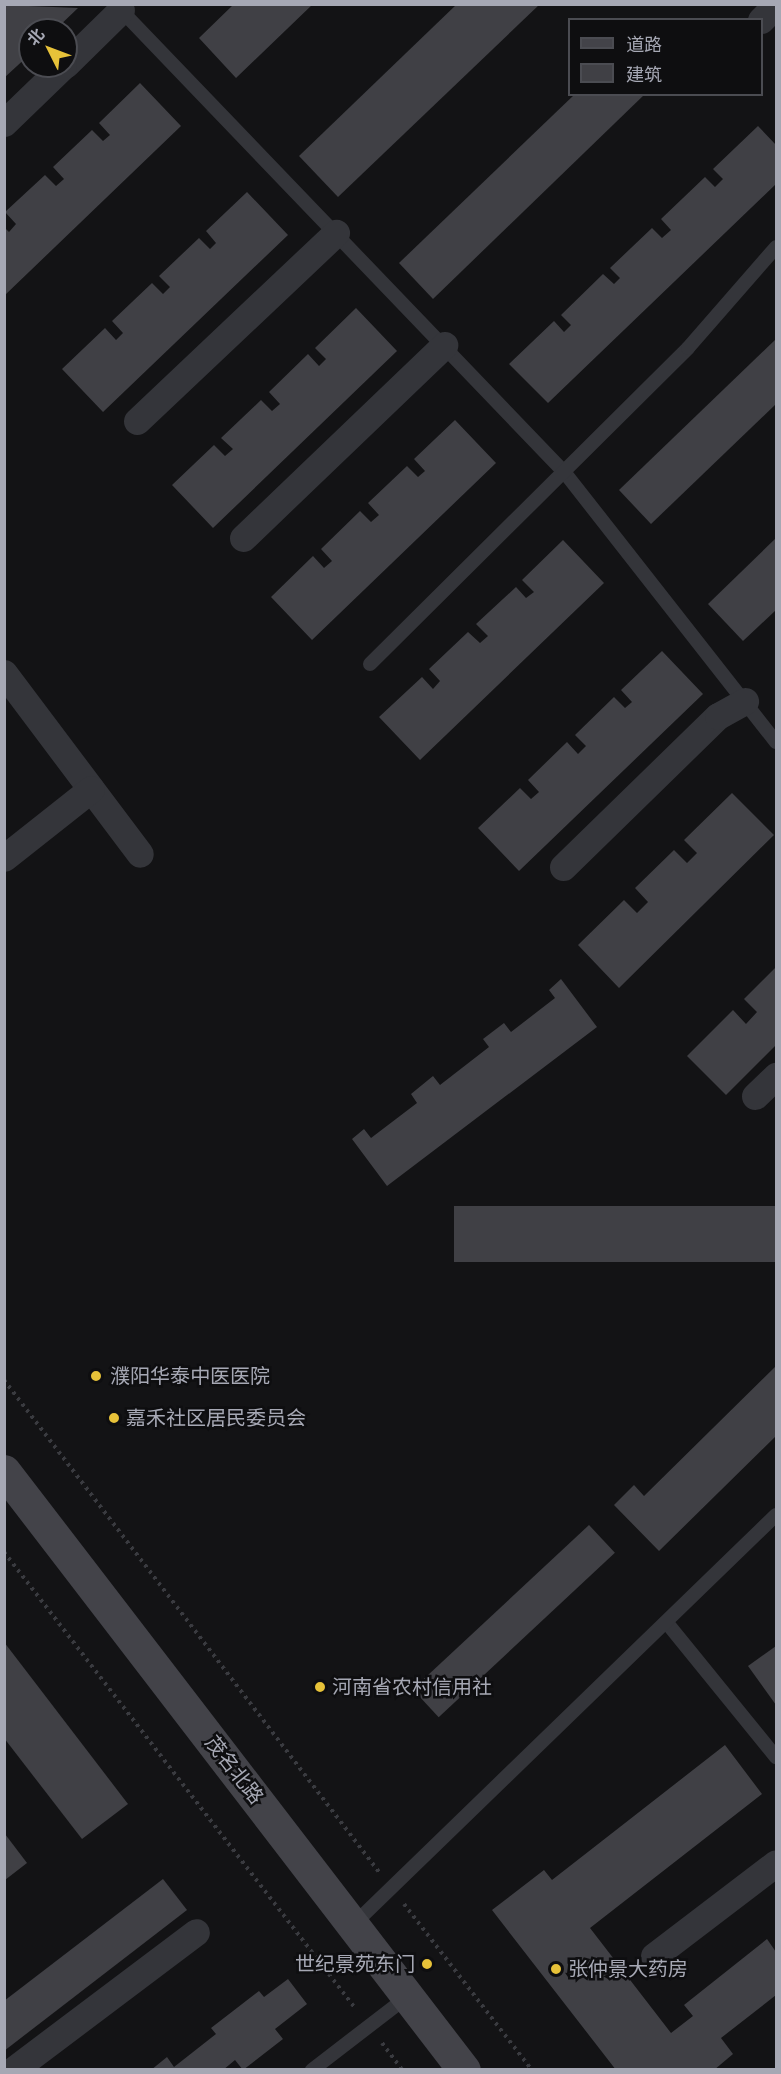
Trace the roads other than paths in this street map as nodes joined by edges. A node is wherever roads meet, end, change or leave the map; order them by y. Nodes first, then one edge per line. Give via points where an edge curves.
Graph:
1 (777, 5) edge
2 (119, 7) edge
3 (763, 18) edge
4 (78, 51) edge
5 (51, 78) edge
6 (4, 123) edge
7 (336, 232) junction
8 (777, 247) edge
9 (444, 345) junction
10 (138, 421) dead end
11 (565, 473) junction
12 (243, 538) dead end
13 (370, 664) dead end
14 (4, 673) edge
15 (745, 701) junction
16 (777, 742) edge
17 (91, 789) junction
18 (140, 854) dead end
19 (4, 858) edge
20 (563, 867) dead end
21 (777, 1076) edge
22 (755, 1096) dead end
23 (4, 1471) edge
24 (777, 1515) edge
25 (668, 1623) junction
26 (777, 1757) edge
27 (777, 1863) edge
28 (353, 1925) junction
29 (196, 1932) dead end
30 (654, 1956) dead end
31 (408, 1996) junction
32 (13, 2070) edge
33 (312, 2070) edge
34 (464, 2070) edge

1 - 3 street
2 - 4 street
2 - 7 lane
5 - 6 street
7 - 9 lane
7 - 10 street
8 - 11 lane
9 - 11 lane
9 - 12 street
11 - 13 lane
11 - 15 lane
14 - 17 street
15 - 16 lane
15 - 20 street via 717,716
17 - 18 street
17 - 19 street
21 - 22 street
23 - 28 street, 茂名北路
24 - 25 lane
25 - 26 lane
25 - 28 lane
27 - 30 street
28 - 31 street, 茂名北路
29 - 32 street
31 - 33 lane
31 - 34 street, 茂名北路

